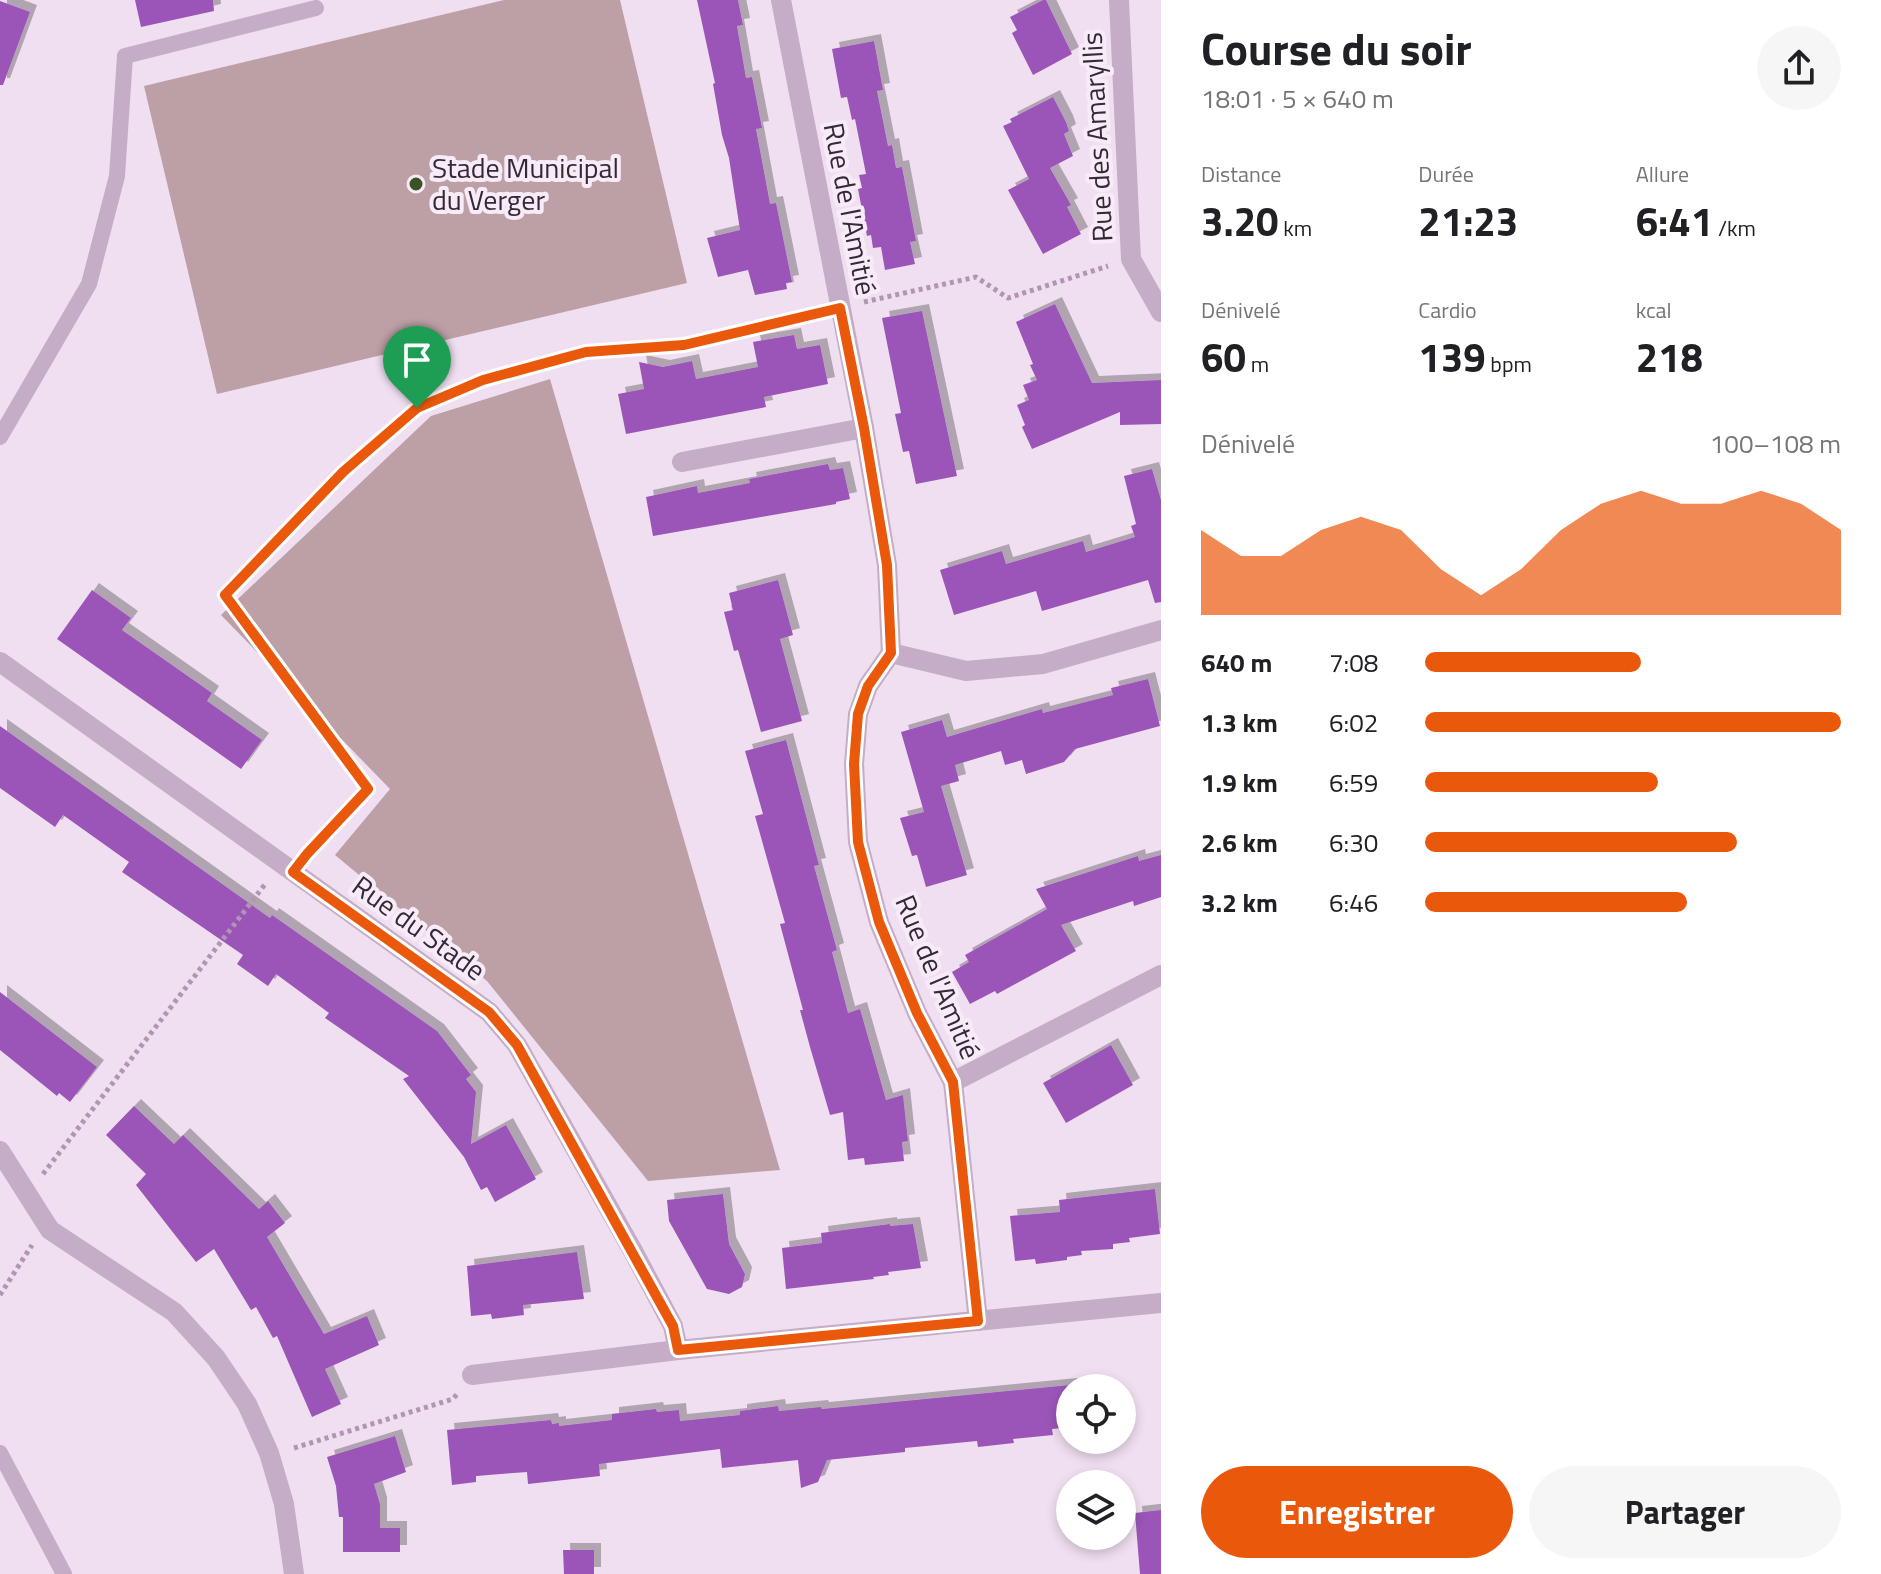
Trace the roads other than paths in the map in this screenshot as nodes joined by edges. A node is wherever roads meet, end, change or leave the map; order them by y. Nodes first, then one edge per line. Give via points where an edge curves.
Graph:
1 (781, 0) edge
2 (1119, 0) edge
3 (316, 8) dead end
4 (1161, 312) edge
5 (864, 428) junction
6 (0, 437) edge
7 (682, 462) dead end
8 (1161, 630) edge
9 (891, 653) junction
10 (0, 662) edge
11 (1161, 975) edge
12 (953, 1082) junction
13 (0, 1151) edge
14 (1161, 1303) edge
15 (978, 1321) junction
16 (678, 1350) junction
17 (472, 1375) road end
18 (0, 1453) edge
19 (64, 1574) edge
20 (294, 1574) edge

1 - 5 street, Rue de l'Amitié
2 - 4 street, Rue des Amaryllis via 1131,259
3 - 6 lane via 125,56 117,176 89,284
5 - 7 street
5 - 9 street, Rue de l'Amitié via 887,565
8 - 9 street via 1027,666 966,671
9 - 12 street, Rue de l'Amitié via 868,686 858,714 858,842 879,922
10 - 16 street, Rue du Stade via 489,1012 517,1045 667,1314
11 - 12 street
12 - 15 street, Rue de l'Amitié
13 - 20 street via 50,1230 174,1312 216,1358 247,1404 269,1453 284,1504
14 - 15 street
15 - 16 street
16 - 17 street
18 - 19 lane

